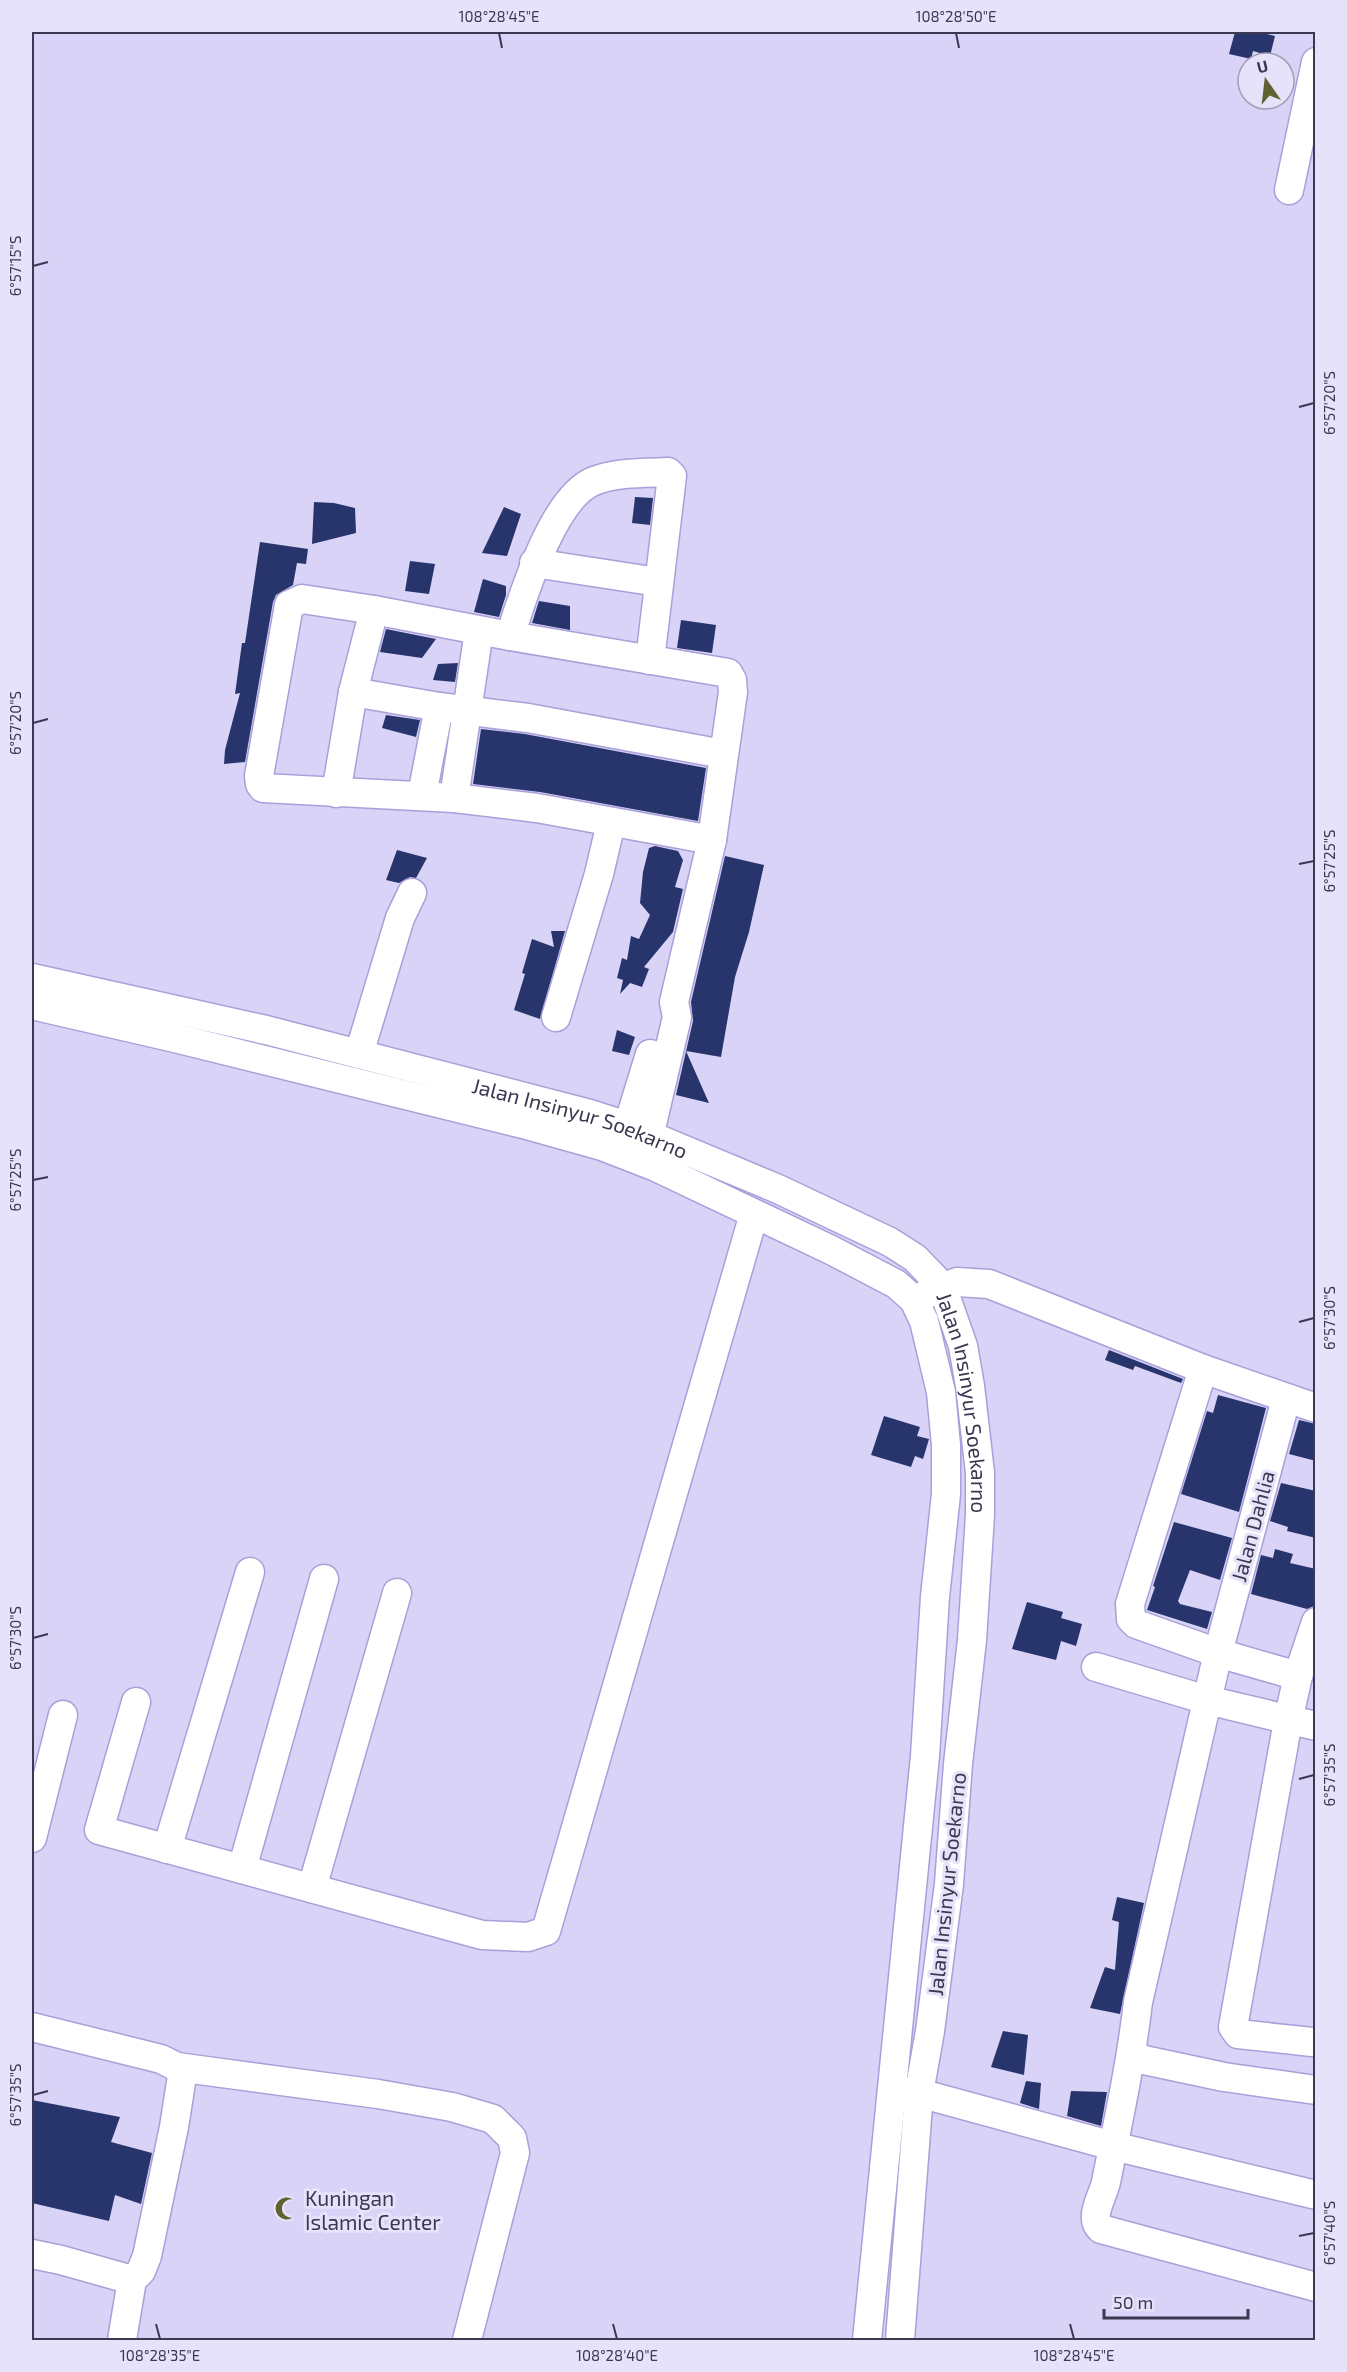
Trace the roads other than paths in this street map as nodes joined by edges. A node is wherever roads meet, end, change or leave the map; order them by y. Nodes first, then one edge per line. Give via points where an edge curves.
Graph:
1 (1316, 62) edge
2 (1289, 190) dead end
3 (534, 564) junction
4 (658, 582) junction
5 (374, 610) junction
6 (479, 631) junction
7 (510, 636) junction
8 (650, 660) junction
9 (353, 692) junction
10 (439, 707) junction
11 (466, 710) junction
12 (723, 754) junction
13 (336, 793) junction
14 (422, 795) junction
15 (454, 798) junction
16 (611, 823) junction
17 (712, 840) junction
18 (412, 893) dead end
19 (32, 978) edge
20 (32, 1005) edge
21 (556, 1017) dead end
22 (189, 1028) junction
23 (359, 1054) junction
24 (635, 1144) junction
25 (754, 1214) junction
26 (942, 1286) junction
27 (914, 1300) junction
28 (1203, 1369) junction
29 (1286, 1399) junction
30 (1316, 1408) edge
31 (944, 1514) junction
32 (980, 1515) junction
33 (250, 1572) dead end
34 (324, 1579) dead end
35 (397, 1593) dead end
36 (1316, 1622) edge
37 (1218, 1653) junction
38 (1096, 1667) dead end
39 (1298, 1676) junction
40 (1207, 1700) junction
41 (136, 1702) dead end
42 (63, 1715) dead end
43 (1302, 1724) edge
44 (32, 1838) edge
45 (167, 1849) junction
46 (242, 1869) junction
47 (913, 1878) junction
48 (949, 1884) junction
49 (312, 1888) junction
50 (32, 2027) edge
51 (1314, 2037) edge
52 (1132, 2055) junction
53 (177, 2067) junction
54 (1316, 2090) edge
55 (905, 2092) junction
56 (1113, 2146) junction
57 (1316, 2195) edge
58 (32, 2254) edge
59 (132, 2280) junction
60 (1316, 2286) edge
61 (122, 2340) edge
62 (467, 2340) edge
63 (867, 2340) edge
64 (900, 2340) edge

1 - 2 street
3 - 4 street
3 - 4 street via 578,491 605,477 668,472 672,476
3 - 7 street
4 - 8 street
5 - 6 street
5 - 9 street
5 - 13 street via 302,599 291,602 287,609 260,784 271,790
6 - 7 street
6 - 11 street
7 - 8 street
8 - 12 street via 728,674 733,692
9 - 10 street
9 - 13 street
10 - 11 street
10 - 14 street
11 - 12 street
11 - 15 street
12 - 17 street
13 - 14 street
14 - 15 street
15 - 16 street via 537,808
16 - 17 street
16 - 21 street
17 - 24 street via 674,1002 663,1011
18 - 23 street
19 - 22 street, Jalan Insinyur Soekarno
20 - 22 street, Jalan Insinyur Soekarno
22 - 23 street, Jalan Insinyur Soekarno via 266,1030
22 - 24 street, Jalan Insinyur Soekarno via 602,1146
23 - 24 street, Jalan Insinyur Soekarno via 590,1114
24 - 25 street, Jalan Insinyur Soekarno
24 - 26 street, Jalan Insinyur Soekarno via 778,1189 890,1242 915,1258
25 - 27 street, Jalan Insinyur Soekarno via 888,1280
25 - 49 street via 546,1931 528,1937 482,1935
26 - 27 street
26 - 28 street via 969,1281 989,1284
26 - 32 street, Jalan Insinyur Soekarno via 963,1346 970,1386 980,1473
27 - 31 street, Jalan Insinyur Soekarno via 924,1321 941,1392 946,1445
28 - 29 street
28 - 37 street via 1129,1611 1136,1624
29 - 30 street
29 - 37 street, Jalan Dahlia
31 - 32 street
31 - 47 street, Jalan Insinyur Soekarno
32 - 48 street, Jalan Insinyur Soekarno
33 - 45 street
34 - 46 street
35 - 49 street
36 - 39 street
37 - 39 street
37 - 40 street, Jalan Dahlia
38 - 40 street
39 - 43 street
40 - 43 street
40 - 52 street, Jalan Dahlia via 1138,2002
41 - 45 street via 99,1830
42 - 44 street
43 - 51 street via 1233,2027 1238,2034
45 - 46 street
46 - 49 street
47 - 48 street
47 - 55 street, Jalan Insinyur Soekarno
48 - 55 street, Jalan Insinyur Soekarno via 930,2031
50 - 53 street via 161,2059
52 - 54 street via 1224,2077
52 - 56 street, Jalan Dahlia
53 - 59 street via 182,2076 172,2139 147,2256
53 - 62 street via 378,2094 452,2107 493,2119 512,2138 515,2153
55 - 56 street
55 - 63 street, Jalan Insinyur Soekarno via 879,2208
55 - 64 street, Jalan Insinyur Soekarno
56 - 57 street
56 - 60 street, Jalan Dahlia via 1095,2219 1101,2229
58 - 59 street
59 - 61 street

